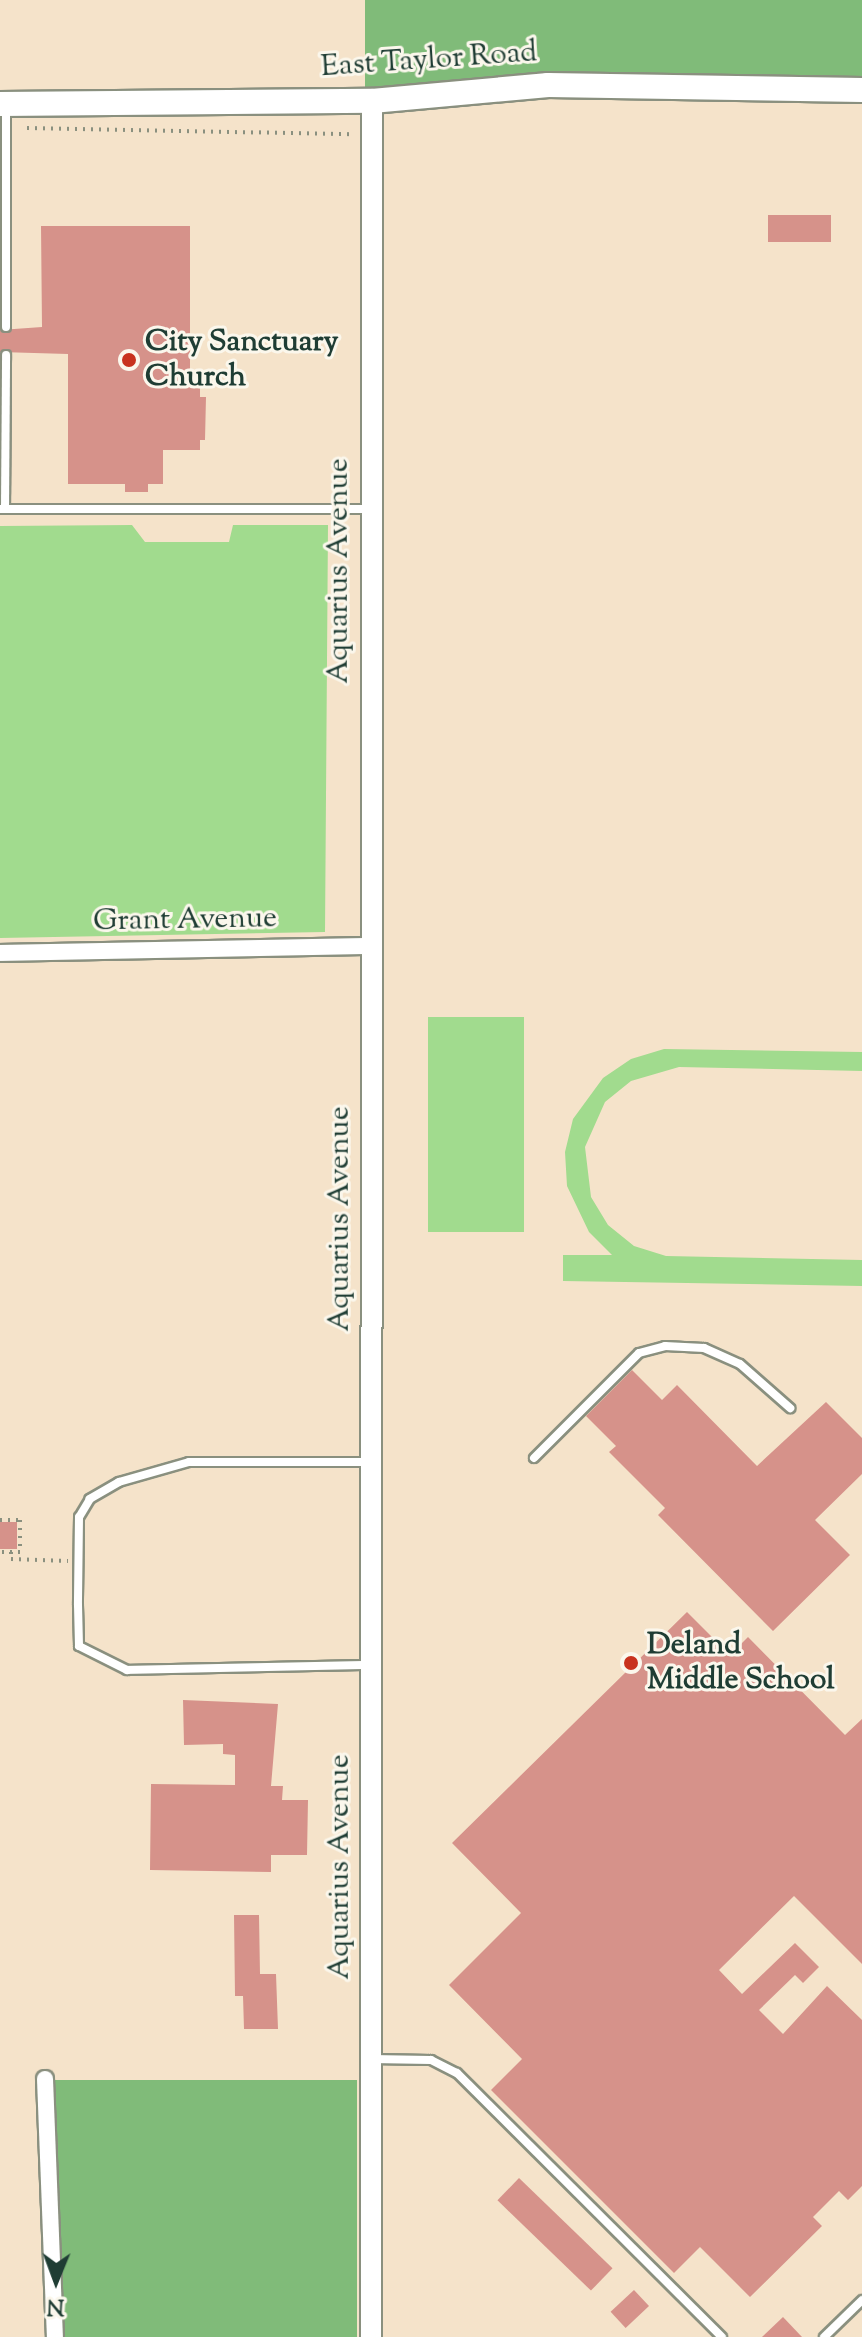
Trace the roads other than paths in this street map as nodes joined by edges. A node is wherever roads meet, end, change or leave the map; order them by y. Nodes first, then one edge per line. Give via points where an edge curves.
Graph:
1 (862, 90) edge
2 (372, 101) junction
3 (3, 104) edge
4 (6, 327) dead end
5 (6, 355) dead end
6 (2, 509) edge
7 (370, 509) junction
8 (370, 946) junction
9 (0, 953) edge
10 (790, 1408) dead end
11 (534, 1458) dead end
12 (371, 1462) junction
13 (371, 1665) junction
14 (371, 2059) junction
15 (45, 2079) dead end
16 (862, 2300) edge
17 (55, 2337) edge
18 (371, 2337) edge
19 (722, 2337) edge
20 (824, 2337) edge

1 - 2 main road, East Taylor Road via 548,85
2 - 3 main road, East Taylor Road
2 - 7 street, Aquarius Avenue
3 - 4 lane
5 - 6 lane
6 - 7 lane
7 - 8 street, Aquarius Avenue
8 - 9 street, Grant Avenue
8 - 12 street, Aquarius Avenue
10 - 11 lane via 740,1364 704,1348 665,1346 639,1353
12 - 13 street, Aquarius Avenue
12 - 13 lane via 189,1462 119,1482 90,1499 79,1517 79,1646 127,1670
13 - 14 street, Aquarius Avenue
14 - 18 street, Aquarius Avenue
14 - 19 lane via 431,2060 457,2073
15 - 17 street
16 - 20 lane

